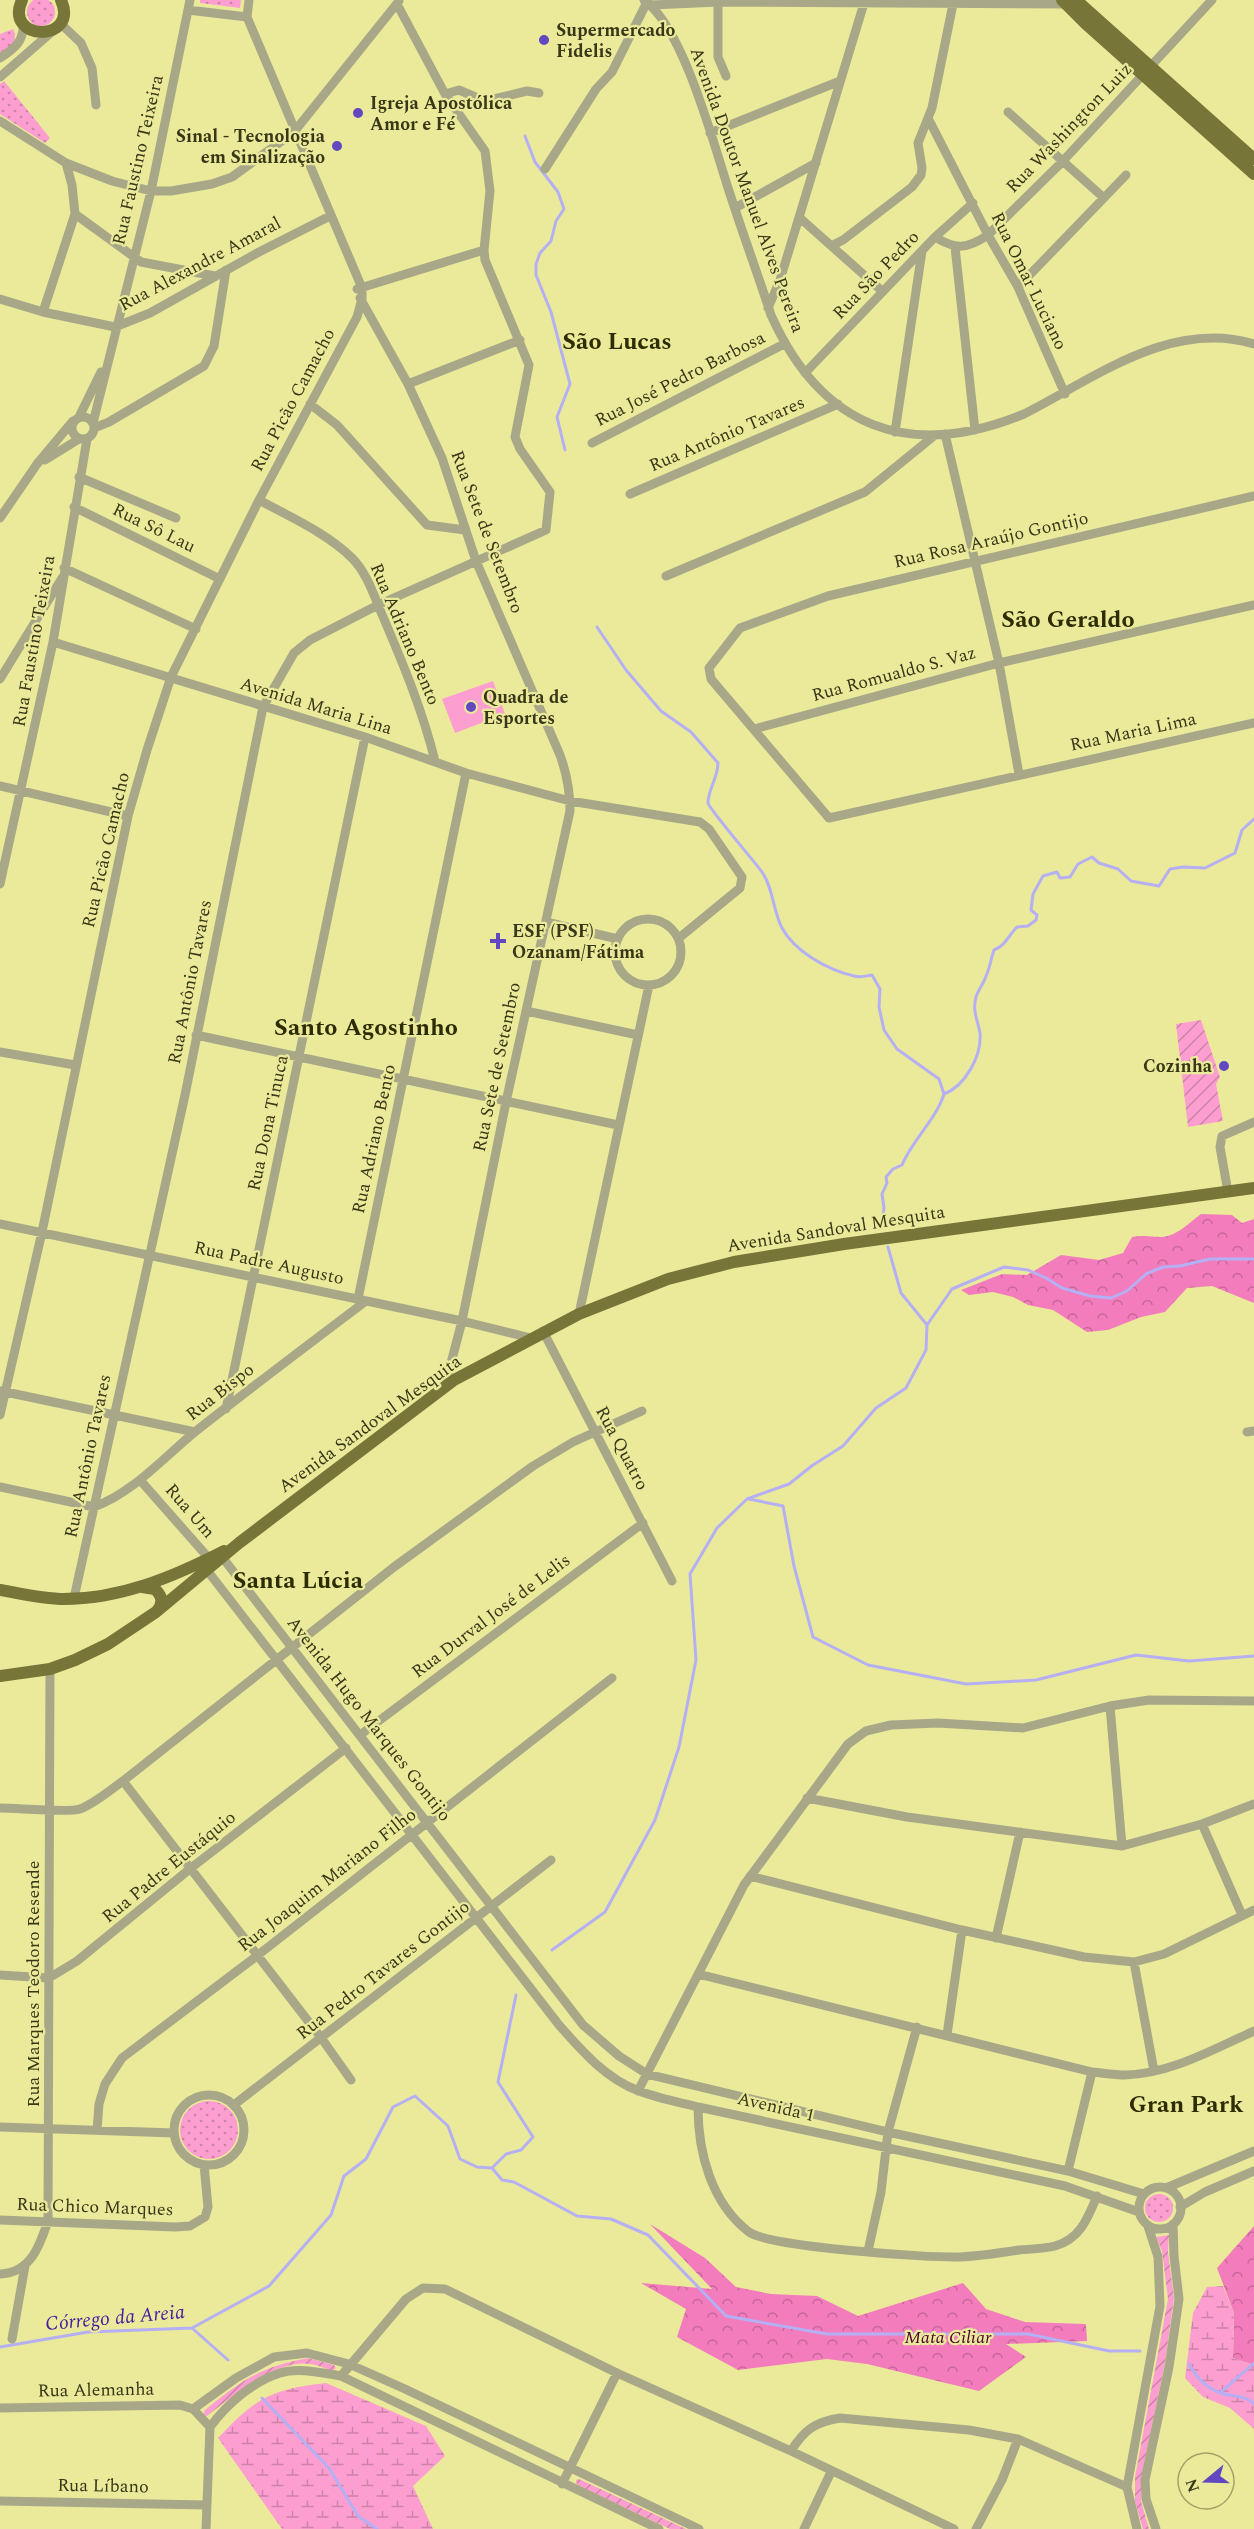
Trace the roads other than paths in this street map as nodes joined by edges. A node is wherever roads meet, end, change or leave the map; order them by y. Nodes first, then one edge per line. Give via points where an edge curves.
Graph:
1 (249, 0) edge
2 (1212, 0) edge
3 (21, 1) edge
4 (65, 1) edge
5 (776, 1) edge
6 (1068, 1) edge
7 (398, 2) edge
8 (648, 2) edge
9 (718, 2) junction
10 (864, 2) edge
11 (952, 4) junction
12 (189, 5) edge
13 (247, 17) junction
14 (23, 22) junction
15 (58, 26) junction
16 (0, 58) edge
17 (1147, 70) junction
18 (726, 76) dead end
19 (0, 77) edge
20 (840, 81) junction
21 (538, 93) dead end
22 (445, 94) junction
23 (96, 105) dead end
24 (1008, 112) dead end
25 (1193, 112) junction
26 (928, 120) junction
27 (0, 121) edge
28 (294, 132) junction
29 (710, 133) junction
30 (1254, 159) edge
31 (1062, 162) junction
32 (66, 163) junction
33 (816, 163) junction
34 (545, 169) dead end
35 (1254, 174) edge
36 (1126, 175) dead end
37 (151, 191) junction
38 (1104, 198) junction
39 (973, 203) junction
40 (735, 208) junction
41 (75, 214) junction
42 (330, 216) junction
43 (800, 218) junction
44 (988, 235) junction
45 (935, 237) junction
46 (832, 245) junction
47 (955, 247) junction
48 (484, 250) junction
49 (922, 250) junction
50 (133, 256) junction
51 (226, 270) junction
52 (215, 276) junction
53 (1018, 287) junction
54 (882, 291) junction
55 (359, 293) junction
56 (0, 299) edge
57 (768, 308) junction
58 (42, 312) junction
59 (115, 327) junction
60 (520, 340) junction
61 (784, 344) junction
62 (1254, 344) edge
63 (106, 362) junction
64 (805, 373) junction
65 (408, 384) junction
66 (1065, 394) junction
67 (310, 404) junction
68 (838, 404) junction
69 (76, 419) junction
70 (93, 426) junction
71 (975, 430) junction
72 (895, 432) junction
73 (945, 434) junction
74 (935, 435) junction
75 (83, 439) junction
76 (592, 443) dead end
77 (37, 464) junction
78 (79, 477) junction
79 (630, 494) dead end
80 (1254, 496) edge
81 (259, 500) junction
82 (74, 507) junction
83 (0, 518) edge
84 (176, 518) dead end
85 (465, 530) junction
86 (974, 560) junction
87 (476, 561) junction
88 (64, 572) junction
89 (666, 576) dead end
90 (220, 579) junction
91 (378, 605) junction
92 (1254, 605) edge
93 (196, 628) junction
94 (53, 642) junction
95 (999, 663) junction
96 (171, 677) junction
97 (0, 679) edge
98 (264, 707) junction
99 (1254, 723) edge
100 (754, 729) junction
101 (365, 737) junction
102 (435, 761) junction
103 (466, 773) junction
104 (1019, 774) junction
105 (0, 786) edge
106 (21, 790) junction
107 (570, 801) junction
108 (129, 816) junction
109 (0, 884) edge
110 (546, 922) junction
111 (678, 938) junction
112 (618, 939) junction
113 (649, 986) junction
114 (526, 1011) junction
115 (196, 1035) junction
116 (638, 1035) junction
117 (0, 1052) edge
118 (298, 1056) junction
119 (75, 1065) junction
120 (404, 1078) junction
121 (506, 1102) junction
122 (1254, 1122) edge
123 (618, 1125) junction
124 (1254, 1188) edge
125 (1228, 1191) junction
126 (0, 1224) edge
127 (42, 1232) junction
128 (149, 1254) junction
129 (253, 1276) junction
130 (362, 1300) junction
131 (579, 1314) junction
132 (462, 1321) junction
133 (543, 1331) junction
134 (531, 1338) junction
135 (446, 1386) junction
136 (3, 1392) edge
137 (226, 1409) junction
138 (642, 1411) dead end
139 (115, 1414) junction
140 (0, 1415) edge
141 (594, 1431) junction
142 (195, 1432) junction
143 (140, 1480) junction
144 (0, 1487) edge
145 (94, 1507) junction
146 (643, 1523) junction
147 (210, 1562) junction
148 (672, 1581) dead end
149 (142, 1587) junction
150 (0, 1590) edge
151 (74, 1598) junction
152 (156, 1612) junction
153 (293, 1649) junction
154 (277, 1660) junction
155 (50, 1669) junction
156 (0, 1677) edge
157 (612, 1678) dead end
158 (1254, 1701) edge
159 (1110, 1706) junction
160 (360, 1735) junction
161 (346, 1748) junction
162 (123, 1781) junction
163 (807, 1798) junction
164 (1254, 1804) edge
165 (0, 1808) edge
166 (51, 1809) junction
167 (428, 1822) junction
168 (1202, 1824) junction
169 (1020, 1832) junction
170 (413, 1834) junction
171 (1122, 1846) junction
172 (551, 1860) dead end
173 (191, 1868) junction
174 (750, 1876) junction
175 (490, 1907) junction
176 (1254, 1910) edge
177 (1242, 1915) junction
178 (477, 1919) junction
179 (962, 1930) junction
180 (996, 1938) junction
181 (258, 1955) junction
182 (1134, 1962) junction
183 (698, 1974) junction
184 (0, 1975) edge
185 (49, 1978) junction
186 (917, 2027) junction
187 (1254, 2031) edge
188 (947, 2035) junction
189 (322, 2039) junction
190 (1154, 2071) junction
191 (1092, 2072) junction
192 (647, 2074) junction
193 (351, 2080) dead end
194 (638, 2091) junction
195 (235, 2104) junction
196 (698, 2107) junction
197 (0, 2127) edge
198 (48, 2128) junction
199 (97, 2130) junction
200 (888, 2132) junction
201 (174, 2133) junction
202 (887, 2149) junction
203 (1254, 2151) edge
204 (204, 2165) junction
205 (1068, 2171) junction
206 (1254, 2171) edge
207 (1166, 2188) junction
208 (1144, 2194) junction
209 (1096, 2196) junction
210 (1180, 2207) junction
211 (1139, 2212) junction
212 (0, 2220) edge
213 (48, 2221) junction
214 (1173, 2224) junction
215 (1148, 2226) junction
216 (868, 2251) junction
217 (25, 2266) junction
218 (0, 2274) edge
219 (12, 2339) dead end
220 (349, 2364) junction
221 (617, 2373) junction
222 (341, 2376) junction
223 (0, 2408) edge
224 (192, 2409) junction
225 (210, 2427) junction
226 (1018, 2439) junction
227 (791, 2451) junction
228 (569, 2468) junction
229 (831, 2472) junction
230 (562, 2484) junction
231 (1127, 2487) junction
232 (0, 2502) edge
233 (206, 2505) junction
234 (206, 2529) edge
235 (659, 2529) edge
236 (699, 2529) edge
237 (804, 2529) edge
238 (954, 2529) edge
239 (976, 2529) edge
240 (1137, 2529) edge
241 (1156, 2529) edge

1 - 13 street
2 - 17 street, Rua Washington Luiz
3 - 14 main road
4 - 15 main road
5 - 9 street
5 - 10 street
6 - 11 street
6 - 17 main road
7 - 22 street
7 - 28 street
8 - 9 street
8 - 29 street, Avenida Doutor Manuel Alves Pereira via 670,28
8 - 34 street via 612,72 596,89
9 - 18 street via 718,57
10 - 11 street
10 - 20 street
11 - 26 street
12 - 13 street
12 - 37 street, Rua Faustino Teixeira
13 - 28 street
14 - 15 main road via 42,33
14 - 16 street via 20,42
15 - 19 street
15 - 23 street via 81,43 85,51 92,68
17 - 25 main road
17 - 31 street, Rua Washington Luiz
20 - 29 street
20 - 33 street
21 - 22 street via 527,91 485,101 459,90
22 - 48 street via 484,151 490,191
24 - 31 street
25 - 30 main road
25 - 35 main road
26 - 39 street, Rua Omar Luciano
26 - 46 street via 918,143 922,168 917,181
27 - 32 street
28 - 37 street via 232,177 197,187
28 - 42 street
29 - 40 street, Avenida Doutor Manuel Alves Pereira
31 - 38 street
31 - 44 street, Rua Washington Luiz
32 - 37 street via 92,175
32 - 41 street
33 - 40 street
33 - 43 street
36 - 38 street
37 - 50 street, Rua Faustino Teixeira
38 - 53 street
39 - 44 street, Rua Omar Luciano
39 - 45 street, Rua São Pedro
40 - 57 street, Avenida Doutor Manuel Alves Pereira
41 - 50 street
41 - 58 street
42 - 51 street, Rua Alexandre Amaral
42 - 55 street, Rua Sete de Setembro via 356,274
43 - 46 street
43 - 57 street
44 - 47 street, Rua Washington Luiz via 975,243
44 - 53 street, Rua Omar Luciano
45 - 47 street
45 - 49 street, Rua São Pedro
46 - 54 street
47 - 71 street
48 - 55 street
48 - 60 street via 497,292
49 - 54 street, Rua São Pedro
49 - 72 street
50 - 52 street via 147,263
50 - 59 street, Rua Faustino Teixeira
51 - 52 street, Rua Alexandre Amaral
51 - 70 street via 214,346 204,366 109,422
52 - 59 street, Rua Alexandre Amaral via 150,313
53 - 66 street, Rua Omar Luciano
54 - 64 street, Rua São Pedro
55 - 65 street, Rua Sete de Setembro
55 - 67 street, Rua Picão Camacho via 357,317
56 - 58 street, Rua Alexandre Amaral
57 - 61 street, Avenida Doutor Manuel Alves Pereira
58 - 59 street, Rua Alexandre Amaral
59 - 63 street, Rua Faustino Teixeira
60 - 65 street
60 - 87 street, Rua Antônio Tavares via 529,365 515,437 550,492 546,530
61 - 64 street, Avenida Doutor Manuel Alves Pereira
61 - 76 street, Rua José Pedro Barbosa
62 - 66 street, Avenida Doutor Manuel Alves Pereira via 1214,337 1166,344 1129,358
63 - 69 street, Rua Faustino Teixeira
63 - 70 street, Rua Faustino Teixeira
64 - 68 street, Avenida Doutor Manuel Alves Pereira
65 - 85 street, Rua Sete de Setembro via 442,458
66 - 71 street, Avenida Doutor Manuel Alves Pereira via 1024,414
67 - 81 street, Rua Picão Camacho
67 - 85 street via 337,424 427,525
68 - 72 street, Avenida Doutor Manuel Alves Pereira via 878,427
68 - 79 street, Rua Antônio Tavares
69 - 70 street via 88,418
69 - 75 street via 71,430
69 - 77 street, Rua Faustino Teixeira
70 - 75 street via 93,434
71 - 73 street, Avenida Doutor Manuel Alves Pereira
72 - 74 street, Avenida Doutor Manuel Alves Pereira
73 - 74 street, Avenida Doutor Manuel Alves Pereira
73 - 86 street
74 - 89 street via 865,492
75 - 77 street
75 - 78 street, Rua Faustino Teixeira
77 - 83 street, Rua Faustino Teixeira
78 - 82 street, Rua Faustino Teixeira
78 - 84 street
80 - 86 street, Rua Rosa Araújo Gontijo
81 - 90 street, Rua Picão Camacho
81 - 91 street, Rua Adriano Bento via 320,534 353,559
82 - 88 street, Rua Faustino Teixeira
82 - 90 street, Rua Sô Lau
85 - 87 street, Rua Sete de Setembro
86 - 95 street
86 - 100 street, Rua Rosa Araújo Gontijo via 828,596 740,628 709,668 711,679
87 - 91 street, Rua Antônio Tavares
87 - 107 street, Rua Sete de Setembro via 560,755 568,777
88 - 93 street
88 - 94 street, Rua Faustino Teixeira
88 - 97 street
90 - 93 street, Rua Picão Camacho
91 - 98 street, Rua Antônio Tavares via 299,646
91 - 102 street, Rua Adriano Bento via 427,729
92 - 95 street, Rua Romualdo S. Vaz
93 - 96 street, Rua Picão Camacho
94 - 96 street, Avenida Maria Lina
94 - 106 street, Rua Faustino Teixeira
95 - 100 street, Rua Romualdo S. Vaz
95 - 104 street
96 - 98 street, Avenida Maria Lina
96 - 108 street, Rua Picão Camacho
98 - 101 street, Avenida Maria Lina
98 - 115 street, Rua Antônio Tavares
99 - 104 street, Rua Maria Lima
100 - 104 street, Rua Maria Lima via 829,818
101 - 102 street, Avenida Maria Lina
101 - 118 street, Rua Dona Tinuca
102 - 103 street, Avenida Maria Lina
103 - 107 street, Avenida Maria Lina
103 - 120 street, Rua Adriano Bento
105 - 106 street
106 - 108 street
106 - 109 street, Rua Faustino Teixeira
107 - 110 street, Rua Sete de Setembro
107 - 111 street, Avenida Maria Lina via 685,818 709,829 742,877 740,888
108 - 119 street, Rua Picão Camacho
110 - 112 street
110 - 114 street, Rua Sete de Setembro
111 - 112 street via 663,922 642,919 623,930
111 - 113 street via 681,960 677,970 670,978
112 - 113 street via 615,950 621,971 629,979
113 - 116 street
114 - 116 street
114 - 121 street, Rua Sete de Setembro
115 - 118 street
115 - 128 street, Rua Antônio Tavares
116 - 123 street
117 - 119 street
118 - 120 street
118 - 129 street, Rua Dona Tinuca
119 - 127 street, Rua Picão Camacho
120 - 121 street
120 - 130 street, Rua Adriano Bento
121 - 123 street
121 - 132 street, Rua Sete de Setembro
122 - 125 street via 1222,1136 1220,1147
123 - 131 street
124 - 125 main road, Avenida Sandoval Mesquita
125 - 131 main road, Avenida Sandoval Mesquita via 734,1262 668,1279
126 - 127 street, Rua Padre Augusto
127 - 128 street, Rua Padre Augusto
127 - 136 street, Rua Picão Camacho
128 - 129 street, Rua Padre Augusto
128 - 139 street, Rua Antônio Tavares
129 - 130 street, Rua Padre Augusto
129 - 137 street, Rua Dona Tinuca
130 - 132 street, Rua Padre Augusto
130 - 137 street, Rua Bispo
131 - 133 main road, Avenida Sandoval Mesquita
132 - 134 street, Rua Padre Augusto
132 - 135 street, Rua Sete de Setembro
133 - 134 main road, Avenida Sandoval Mesquita
133 - 141 street, Rua Quatro
134 - 135 main road, Avenida Sandoval Mesquita
135 - 147 main road, Avenida Sandoval Mesquita
136 - 139 street
136 - 140 street, Rua Picão Camacho
137 - 142 street, Rua Bispo
138 - 141 street
139 - 142 street
139 - 145 street, Rua Antônio Tavares
141 - 146 street, Rua Quatro
141 - 153 street via 533,1466 394,1567
142 - 143 street, Rua Bispo
143 - 145 street, Rua Bispo
143 - 147 street, Rua Um
144 - 145 street
145 - 151 street, Rua Antônio Tavares
146 - 148 street, Rua Quatro
146 - 160 street, Rua Durval José de Lelis
147 - 149 main road
147 - 152 main road, Avenida Sandoval Mesquita
147 - 153 street, Avenida Hugo Marques Gontijo
147 - 154 street, Avenida Hugo Marques Gontijo
149 - 151 main road
149 - 152 main road via 160,1594 161,1607
150 - 151 main road
152 - 155 main road, Avenida Sandoval Mesquita via 108,1644
153 - 154 street
153 - 160 street, Avenida Hugo Marques Gontijo
154 - 161 street, Avenida Hugo Marques Gontijo
154 - 162 street
155 - 156 main road, Avenida Sandoval Mesquita
155 - 166 street, Rua Marques Teodoro Resende
157 - 167 street, Rua Joaquim Mariano Filho
158 - 159 street via 1149,1700
159 - 163 street via 1023,1728 938,1723 891,1725 866,1731 848,1744
159 - 171 street
160 - 167 street, Avenida Hugo Marques Gontijo
161 - 170 street, Avenida Hugo Marques Gontijo
161 - 173 street, Rua Padre Eustáquio
162 - 166 street via 79,1809
162 - 173 street
163 - 169 street
163 - 174 street
164 - 168 street
165 - 166 street
166 - 185 street, Rua Marques Teodoro Resende
167 - 170 street, Rua Joaquim Mariano Filho
167 - 175 street, Avenida Hugo Marques Gontijo
168 - 171 street
168 - 177 street
169 - 171 street
169 - 180 street
170 - 178 street, Avenida Hugo Marques Gontijo
170 - 181 street, Rua Joaquim Mariano Filho
172 - 175 street, Rua Pedro Tavares Gontijo
173 - 181 street
173 - 185 street, Rua Padre Eustáquio via 118,1930
174 - 179 street
174 - 183 street
175 - 178 street, Rua Pedro Tavares Gontijo
175 - 192 street, Avenida 1 via 583,2025
176 - 177 street
177 - 182 street via 1164,1954
178 - 189 street, Rua Pedro Tavares Gontijo
178 - 194 street, Avenida 1 via 585,2055
179 - 180 street
179 - 188 street
180 - 182 street via 1084,1957
181 - 189 street
181 - 199 street, Rua Joaquim Mariano Filho via 122,2058 105,2084
182 - 190 street
183 - 186 street
183 - 192 street
184 - 185 street
185 - 198 street, Rua Marques Teodoro Resende
186 - 188 street
186 - 200 street
187 - 190 street
188 - 191 street
189 - 193 street
189 - 195 street, Rua Pedro Tavares Gontijo
190 - 191 street via 1126,2075
191 - 205 street
192 - 194 street
192 - 200 street, Avenida 1
194 - 196 street, Avenida 1
195 - 201 street via 220,2096 197,2096 179,2111
195 - 204 street via 243,2121 242,2144 226,2161
196 - 202 street, Avenida 1
196 - 216 street via 698,2134 721,2203 751,2233 782,2242
197 - 198 street
198 - 199 street
198 - 213 street, Rua Marques Teodoro Resende
199 - 201 street
200 - 202 street
200 - 205 street, Avenida 1
201 - 204 street via 184,2154
202 - 209 street, Avenida 1
202 - 216 street
203 - 207 street
204 - 213 street, Rua Chico Marques via 208,2207 205,2217 190,2226
205 - 208 street, Avenida 1
206 - 210 street
207 - 208 street via 1150,2189
207 - 210 street via 1176,2195
208 - 211 street
209 - 211 street, Avenida 1
209 - 216 street via 1077,2235 1056,2246 959,2257
210 - 214 street
211 - 215 street
212 - 213 street, Rua Chico Marques
213 - 217 street, Rua Marques Teodoro Resende via 39,2250
214 - 215 street via 1161,2229
214 - 241 street via 1179,2299 1145,2480 1146,2499
215 - 231 street via 1158,2257 1160,2306
217 - 218 street
217 - 219 street
220 - 221 street via 406,2299 423,2289 445,2289
220 - 222 street
220 - 224 street via 307,2353 274,2357
220 - 228 street
221 - 227 street
221 - 228 street
222 - 225 street via 281,2372 225,2407
222 - 230 street
223 - 224 street, Rua Alemanha via 180,2405
224 - 225 street
225 - 233 street
226 - 227 street via 969,2430 840,2418 802,2433
226 - 231 street
226 - 239 street
227 - 229 street
228 - 230 street
228 - 236 street
229 - 237 street
229 - 238 street
230 - 235 street
231 - 240 street
232 - 233 street, Rua Líbano
233 - 234 street

